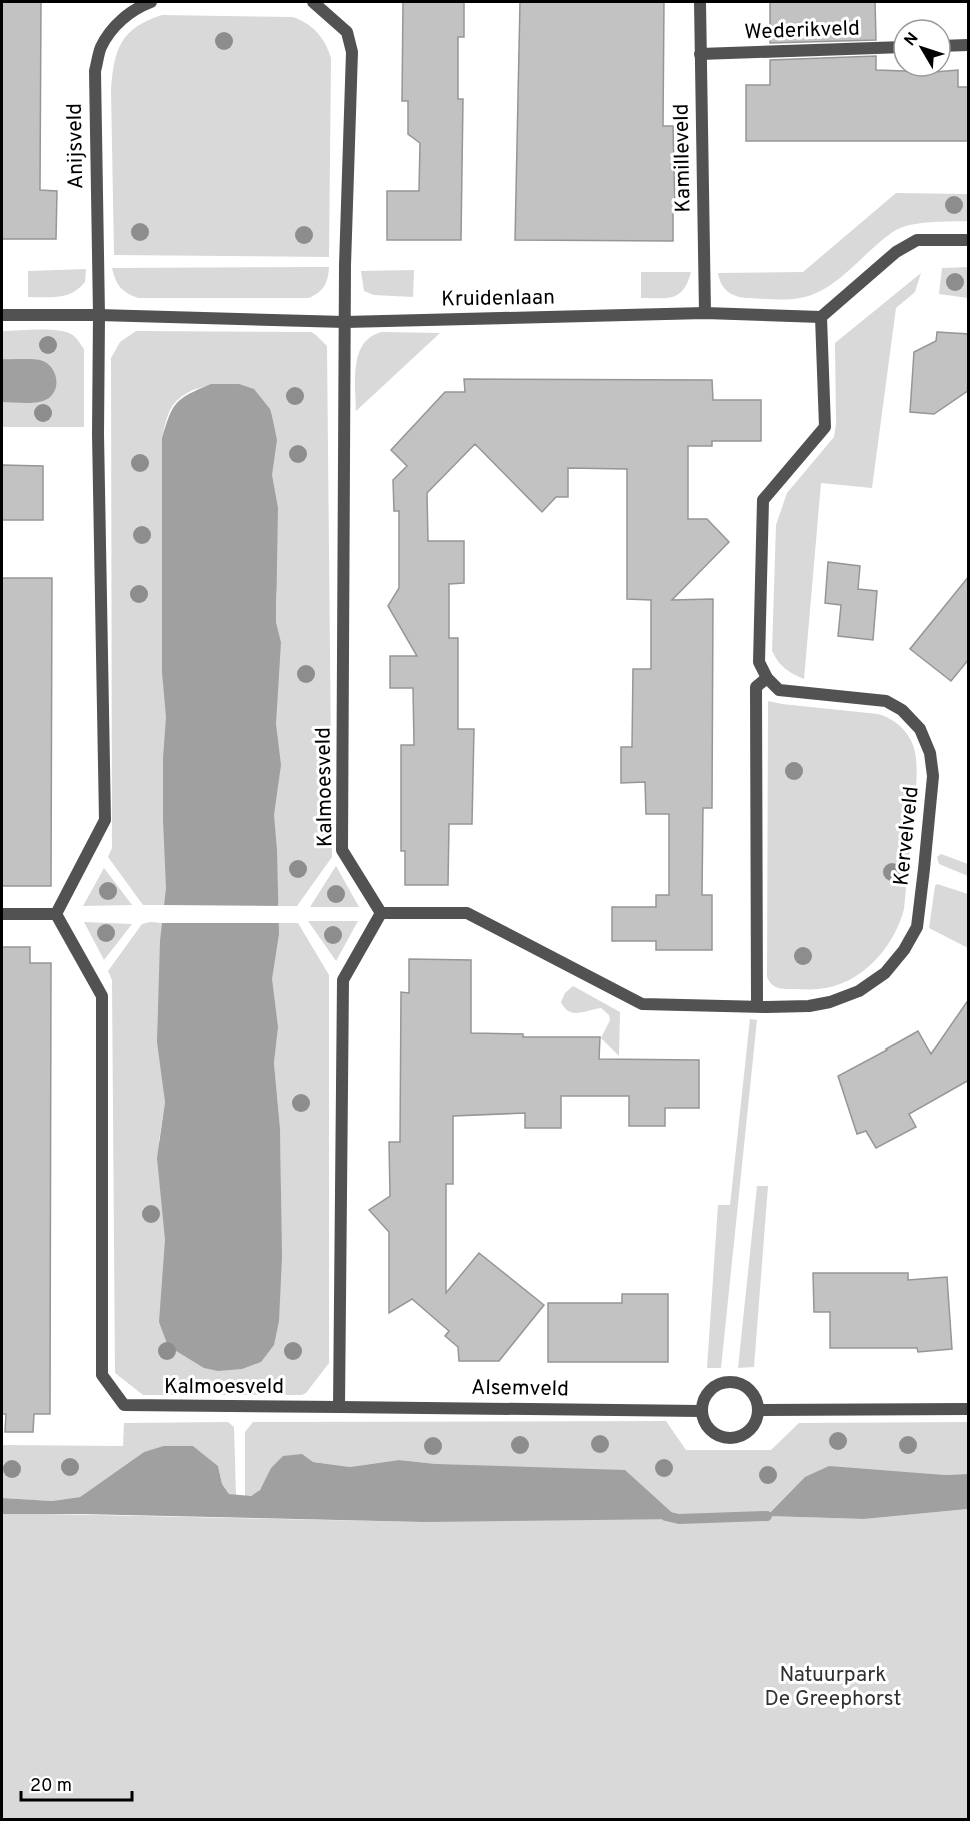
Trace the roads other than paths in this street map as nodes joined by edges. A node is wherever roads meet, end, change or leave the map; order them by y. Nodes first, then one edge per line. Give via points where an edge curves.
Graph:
1 (151, 2) edge
2 (313, 2) edge
3 (700, 2) edge
4 (969, 45) edge
5 (952, 46) edge
6 (892, 47) edge
7 (700, 54) junction
8 (969, 240) edge
9 (705, 313) junction
10 (2, 315) edge
11 (99, 315) junction
12 (821, 317) junction
13 (345, 322) junction
14 (766, 678) junction
15 (381, 913) junction
16 (2, 914) edge
17 (56, 914) junction
18 (757, 1006) junction
19 (339, 1407) junction
20 (969, 1409) edge
21 (758, 1410) junction
22 (701, 1411) junction

1 - 11 street, Anijsveld via 135,8 118,23 101,47 95,71
2 - 13 street via 347,32 352,52
3 - 7 street, Kamilleveld
4 - 5 street
6 - 7 street, Wederikveld
7 - 9 street, Kamilleveld
8 - 12 street via 917,240 896,252
9 - 12 street, Kruidenlaan
9 - 13 street, Kruidenlaan
10 - 11 street, Kruidenlaan
11 - 13 street, Kruidenlaan
11 - 17 street via 105,820
12 - 14 street via 825,428 764,500 759,662
13 - 15 street, Kalmoesveld via 342,850
14 - 18 street via 756,687
14 - 18 street, Kervelveld via 778,690 886,701 902,710 920,729 930,753 933,776 917,927 904,950 885,973 859,991 809,1006
15 - 18 street, Kervelveld via 467,913 642,1004
15 - 19 street via 343,980
16 - 17 street
17 - 19 street, Kalmoesveld via 102,996 102,1375 124,1406
19 - 22 street, Alsemveld
20 - 21 street
21 - 22 street via 748,1431 732,1438 723,1438 708,1428
21 - 22 street via 749,1389 732,1382 714,1386

